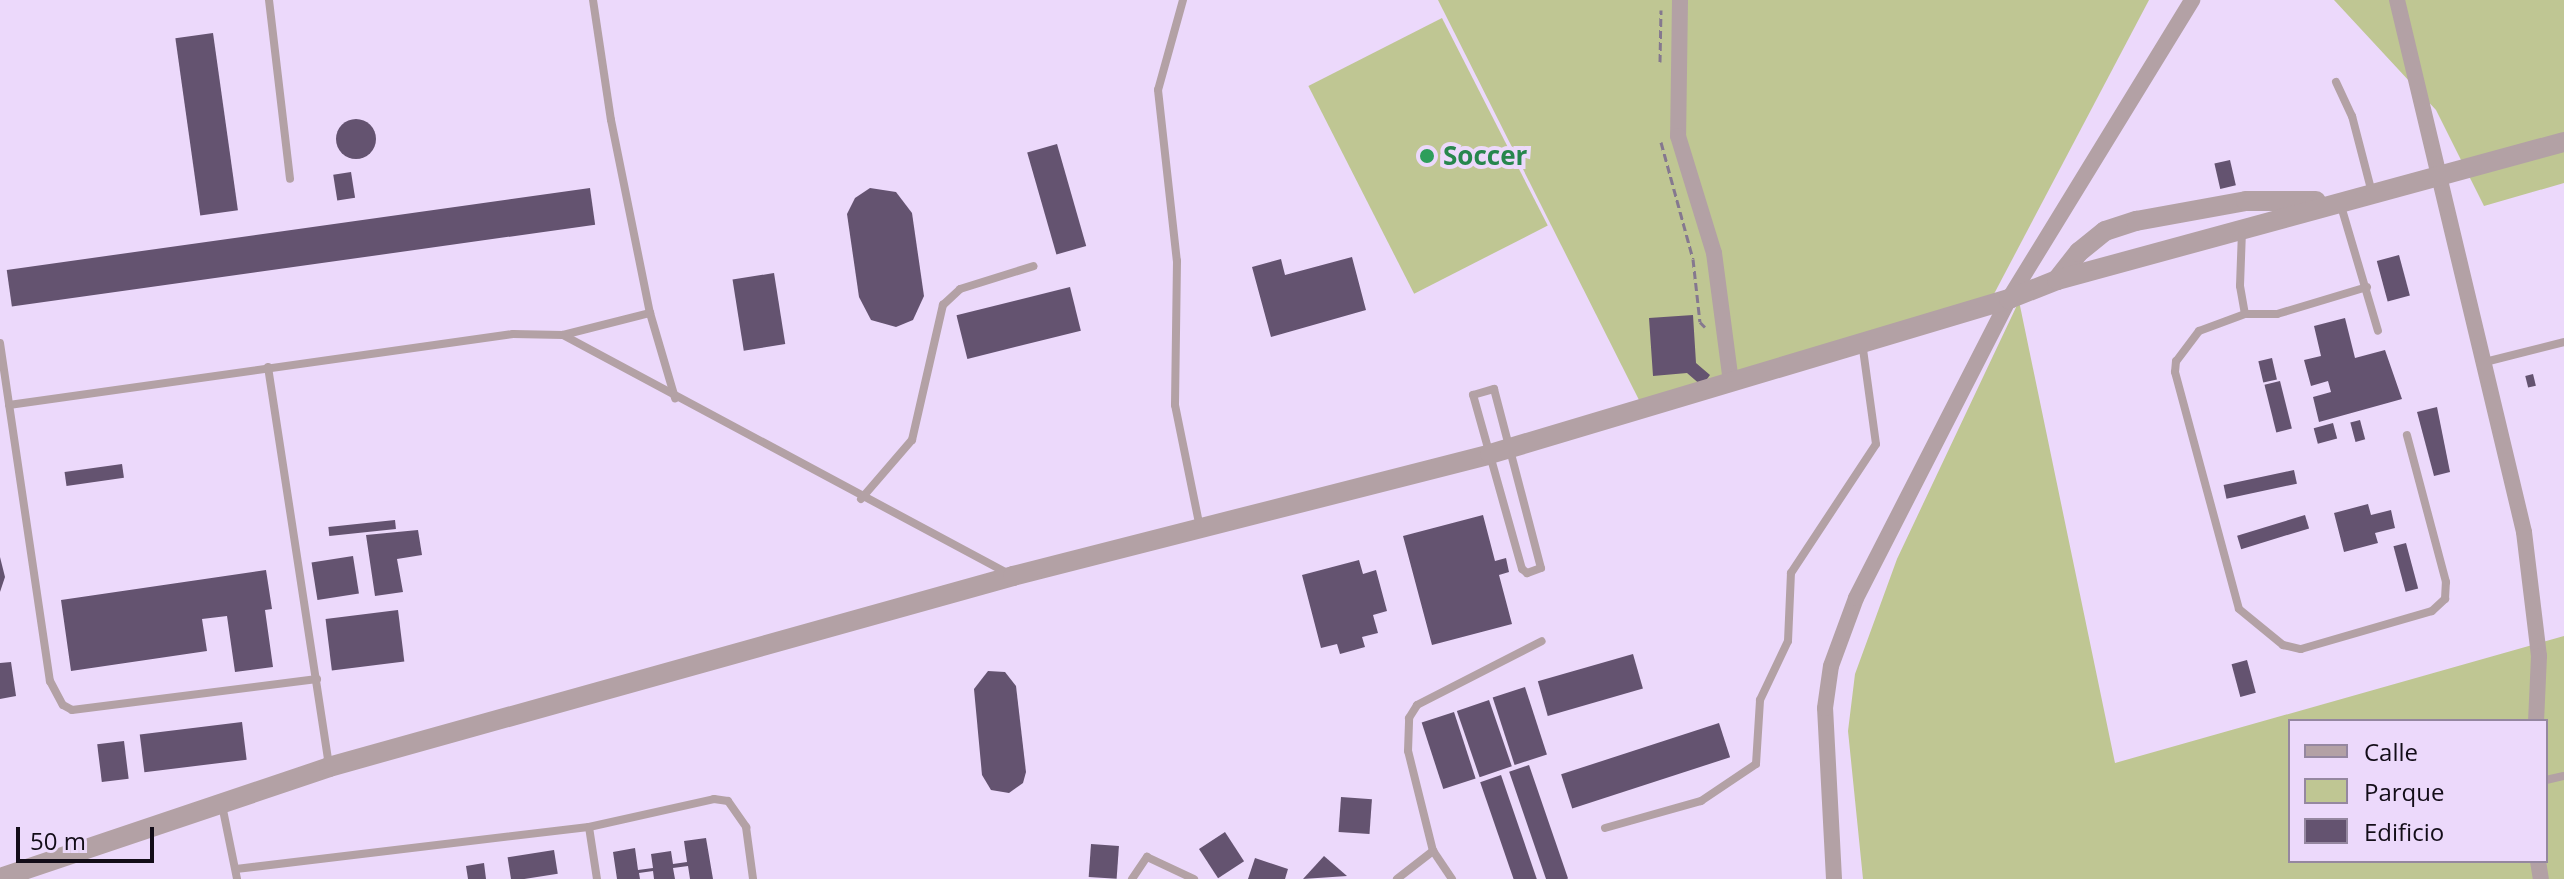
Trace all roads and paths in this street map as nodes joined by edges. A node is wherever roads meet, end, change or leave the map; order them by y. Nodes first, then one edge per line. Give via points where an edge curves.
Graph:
1 (269, 0) edge
2 (593, 0) edge
3 (1183, 0) edge
4 (1680, 0) edge
5 (2192, 0) edge
6 (2397, 0) edge
7 (2336, 82) dead end
8 (2564, 142) edge
9 (2441, 175) junction
10 (290, 179) dead end
11 (2372, 193) junction
12 (2340, 202) junction
13 (2242, 230) junction
14 (1034, 266) dead end
15 (2057, 280) junction
16 (2367, 287) junction
17 (2009, 299) junction
18 (650, 313) junction
19 (2245, 314) junction
20 (2378, 331) dead end
21 (563, 335) junction
22 (1862, 342) junction
23 (2564, 342) edge
24 (0, 343) edge
25 (2485, 362) junction
26 (1, 363) edge
27 (268, 367) junction
28 (1731, 383) junction
29 (675, 398) junction
30 (9, 405) junction
31 (2407, 435) dead end
32 (1499, 451) junction
33 (861, 499) junction
34 (1527, 519) junction
35 (1510, 524) junction
36 (1200, 529) junction
37 (1013, 576) junction
38 (1542, 641) dead end
39 (317, 679) junction
40 (2536, 719) edge
41 (329, 767) junction
42 (221, 803) junction
43 (589, 827) junction
44 (1605, 828) dead end
45 (1433, 851) junction
46 (236, 874) edge
47 (0, 878) edge
48 (597, 879) edge
49 (753, 879) edge
50 (1132, 879) edge
51 (1194, 879) edge
52 (1397, 879) edge
53 (1452, 879) edge
54 (1834, 879) edge

1 - 10 lane
2 - 18 lane
3 - 36 lane via 1158,90 1177,261 1175,405
4 - 28 street via 1678,136 1714,253
5 - 17 street
6 - 9 street via 2411,74
7 - 11 lane via 2352,116
8 - 9 street
9 - 11 street
9 - 25 street
11 - 12 street
12 - 13 street
12 - 15 street via 2246,201 2136,221 2105,231
12 - 16 lane
13 - 15 street
13 - 19 lane
14 - 33 lane via 960,289 943,305 912,440
15 - 17 street
16 - 19 lane via 2277,314
16 - 20 lane
17 - 22 street
17 - 54 street via 1868,572 1831,666 1825,751
18 - 21 lane
18 - 29 lane
19 - 31 lane via 2192,336 2175,372 2239,609 2283,645 2301,649 2432,611 2445,599 2446,582
21 - 27 lane via 513,334
21 - 29 lane
22 - 28 street
22 - 44 lane via 1876,444 1791,573 1788,641 1760,700 1756,764 1701,801
23 - 25 lane
24 - 26 lane
25 - 40 street via 2534,587
26 - 30 lane
27 - 30 lane
27 - 39 lane
28 - 32 street
29 - 33 lane
30 - 39 lane via 50,681 63,705 72,710
32 - 32 lane via 1473,395 1494,389
32 - 34 lane
32 - 35 lane
32 - 36 street
33 - 37 lane
34 - 35 lane
34 - 35 lane via 1541,568 1527,573
36 - 37 street
37 - 41 street
38 - 45 lane via 1417,705 1409,718 1408,751
39 - 41 lane
41 - 42 street
42 - 46 lane
42 - 47 street
43 - 46 lane
43 - 48 lane
43 - 49 lane via 714,799 728,801 746,827
45 - 52 lane
45 - 53 lane
50 - 51 lane via 1147,857

